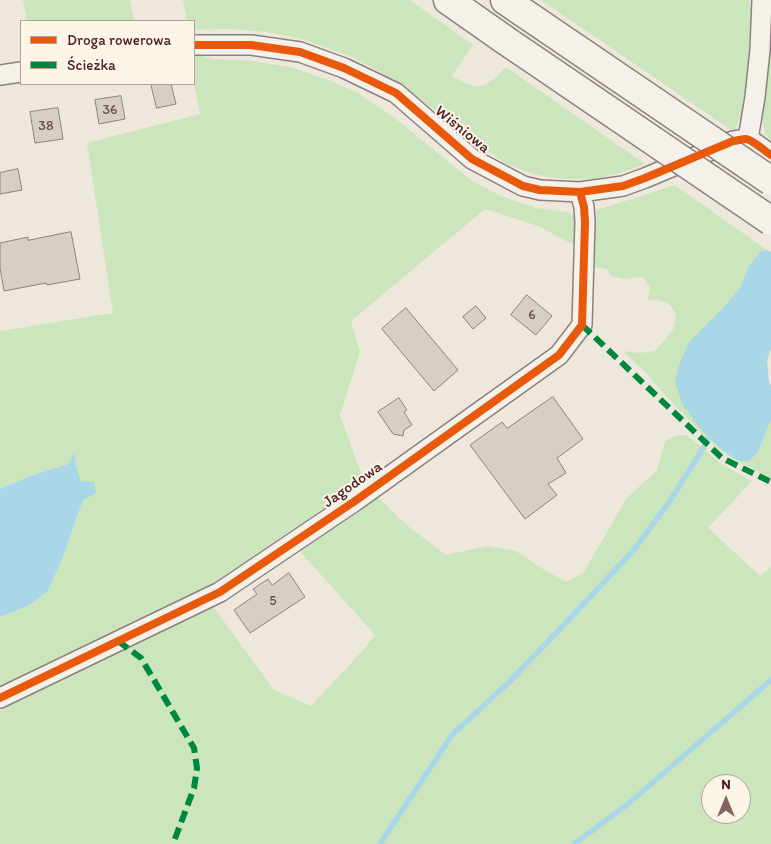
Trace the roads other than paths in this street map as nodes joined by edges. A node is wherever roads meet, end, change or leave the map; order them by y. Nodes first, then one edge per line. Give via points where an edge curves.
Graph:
1 (448, 0) edge
2 (762, 0) edge
3 (513, 6) edge
4 (195, 45) edge
5 (20, 72) edge
6 (0, 75) edge
7 (748, 139) junction
8 (771, 155) edge
9 (771, 181) edge
10 (580, 192) junction
11 (771, 222) edge
12 (0, 698) edge

1 - 11 highway, bridge
2 - 7 street via 760,50
3 - 9 highway, bridge
4 - 10 street, Wiśniowa via 250,45 300,52 344,68 396,94 472,159 523,186
5 - 6 street
7 - 8 street
7 - 10 street, Wiśniowa via 623,186
10 - 12 street, Jagodowa via 585,222 582,325 559,355 355,501 220,592

